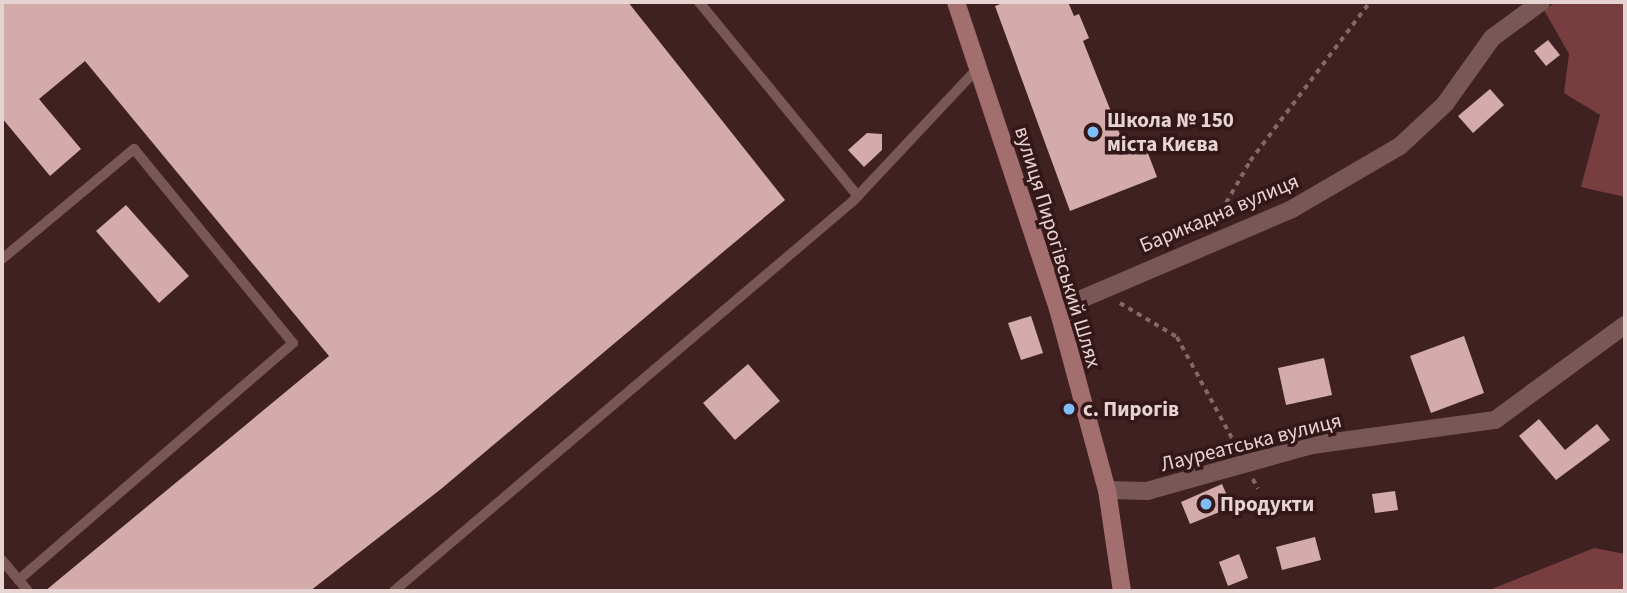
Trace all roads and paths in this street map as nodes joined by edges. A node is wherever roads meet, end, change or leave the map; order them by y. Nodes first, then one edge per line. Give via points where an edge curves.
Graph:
1 (699, 2) edge
2 (956, 2) edge
3 (1370, 2) edge
4 (1541, 2) edge
5 (978, 68) junction
6 (858, 196) junction
7 (1202, 246) junction
8 (2, 259) edge
9 (1097, 292) junction
10 (1058, 309) junction
11 (1625, 325) edge
12 (1246, 464) junction
13 (1258, 489) dead end
14 (1107, 490) junction
15 (2, 560) edge
16 (18, 580) junction
17 (28, 591) edge
18 (394, 591) edge
19 (1122, 591) edge

1 - 6 lane
2 - 5 street, вулиця Пирогівський Шлях
3 - 7 path via 1250,161
4 - 7 street, Барикадна вулиця via 1492,38 1445,104 1400,146 1292,209
5 - 6 lane
5 - 10 street, вулиця Пирогівський Шлях
6 - 18 lane
7 - 9 street, Барикадна вулиця
8 - 16 lane via 134,149 293,343
9 - 10 street, Барикадна вулиця
9 - 12 path via 1165,326 1177,337
10 - 14 street, вулиця Пирогівський Шлях
11 - 12 street, Лауреатська вулиця via 1495,420 1312,445
12 - 13 path
12 - 14 street, Лауреатська вулиця via 1147,491
14 - 19 street, вулиця Пирогівський Шлях
15 - 16 lane
16 - 17 lane

